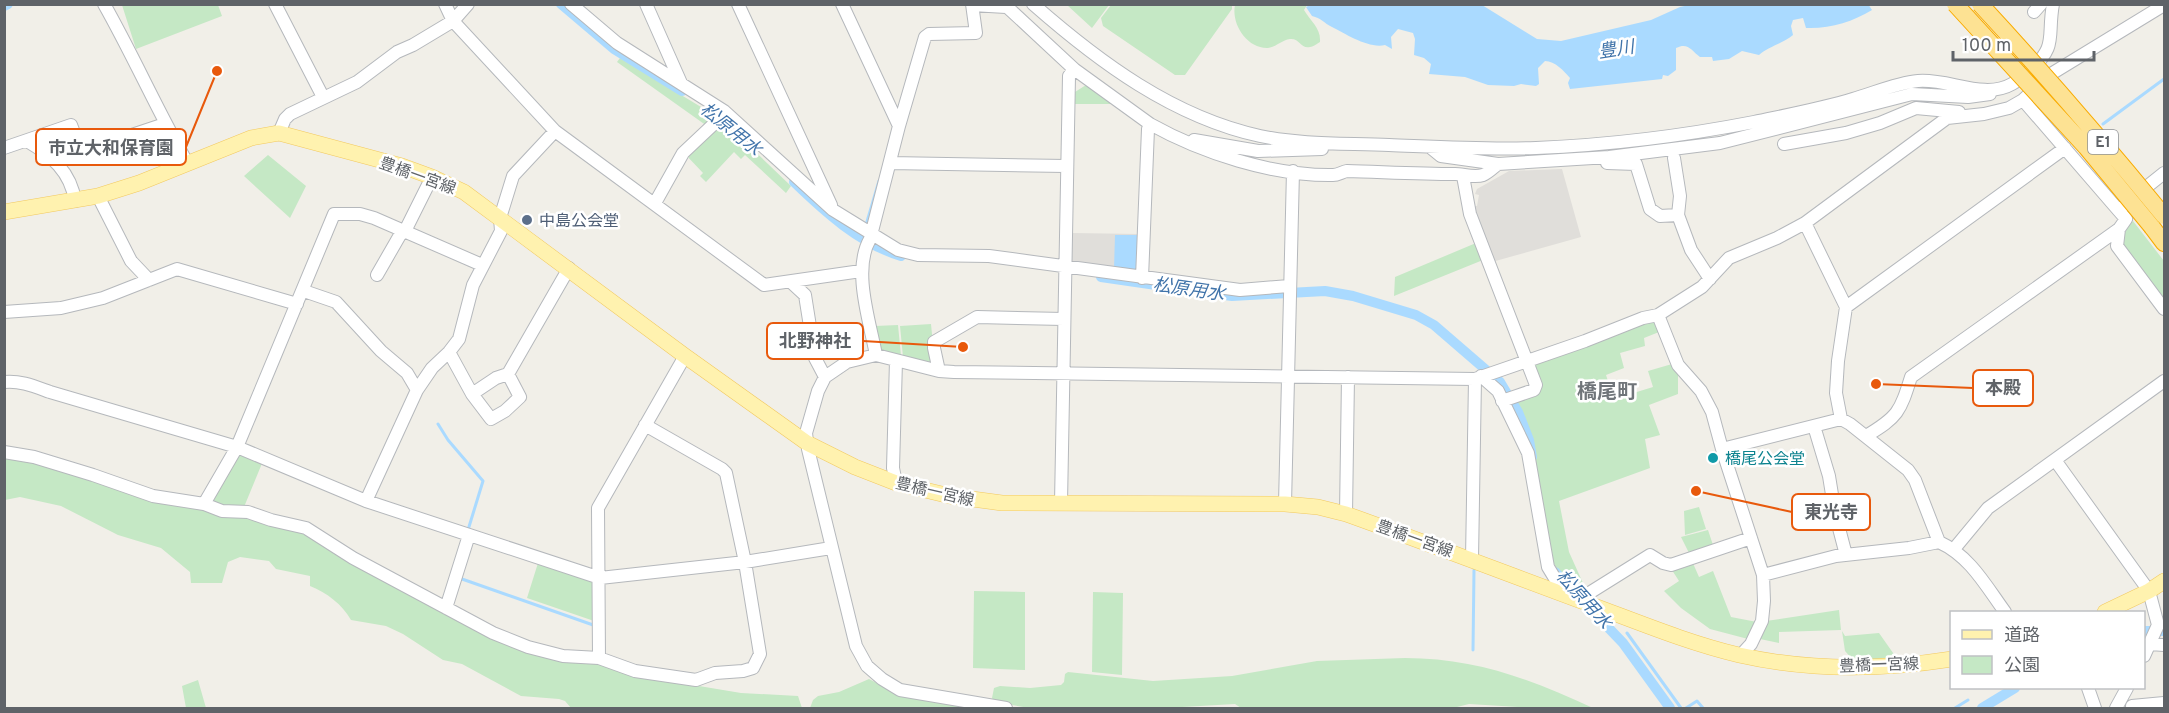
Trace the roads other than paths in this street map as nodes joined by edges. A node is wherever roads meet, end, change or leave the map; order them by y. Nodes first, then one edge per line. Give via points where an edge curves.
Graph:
1 (104, 4) edge
2 (274, 4) edge
3 (445, 4) edge
4 (468, 4) edge
5 (571, 4) edge
6 (646, 4) edge
7 (738, 4) edge
8 (842, 4) edge
9 (1033, 4) edge
10 (1955, 4) edge
11 (1980, 4) edge
12 (2053, 4) edge
13 (972, 5) edge
14 (2164, 5) edge
15 (1005, 6) edge
16 (453, 21) junction
17 (1074, 69) junction
18 (681, 83) junction
19 (1997, 89) junction
20 (323, 97) junction
21 (2023, 100) junction
22 (724, 111) junction
23 (1959, 112) dead end
24 (165, 124) junction
25 (1150, 124) junction
26 (899, 126) junction
27 (555, 131) junction
28 (279, 133) junction
29 (1175, 138) junction
30 (27, 141) junction
31 (1332, 143) junction
32 (1784, 144) dead end
33 (4, 147) edge
34 (1430, 147) junction
35 (2065, 148) junction
36 (1674, 158) dead end
37 (1576, 159) junction
38 (890, 163) junction
39 (188, 164) junction
40 (1498, 164) junction
41 (1066, 166) junction
42 (1293, 171) junction
43 (1463, 176) junction
44 (432, 177) junction
45 (2156, 179) edge
46 (2164, 189) edge
47 (98, 196) junction
48 (75, 201) junction
49 (655, 203) junction
50 (833, 210) junction
51 (4, 212) edge
52 (1678, 215) junction
53 (500, 218) junction
54 (2158, 221) edge
55 (1805, 223) junction
56 (2119, 229) junction
57 (405, 231) junction
58 (869, 239) junction
59 (2164, 243) edge
60 (482, 265) junction
61 (1066, 267) junction
62 (569, 268) junction
63 (861, 271) junction
64 (377, 275) dead end
65 (1142, 278) junction
66 (1710, 279) junction
67 (149, 280) junction
68 (790, 282) junction
69 (1289, 286) junction
70 (304, 291) junction
71 (297, 304) junction
72 (1846, 307) junction
73 (2164, 309) edge
74 (4, 312) edge
75 (1658, 315) junction
76 (1064, 319) junction
77 (449, 352) junction
78 (876, 355) junction
79 (685, 356) junction
80 (896, 361) junction
81 (1527, 361) junction
82 (939, 371) junction
83 (508, 374) junction
84 (1064, 374) junction
85 (825, 377) junction
86 (1288, 377) junction
87 (1348, 377) junction
88 (1478, 377) junction
89 (2164, 381) edge
90 (4, 382) edge
91 (417, 390) junction
92 (472, 394) junction
93 (1502, 401) junction
94 (1840, 419) junction
95 (645, 425) junction
96 (1814, 426) junction
97 (1866, 436) junction
98 (807, 443) junction
99 (237, 447) junction
100 (1722, 449) junction
101 (4, 452) edge
102 (2055, 460) junction
103 (896, 483) junction
104 (366, 501) junction
105 (1061, 503) junction
106 (204, 504) junction
107 (1285, 504) junction
108 (1346, 514) junction
109 (469, 535) junction
110 (1751, 538) junction
111 (1940, 542) junction
112 (831, 548) junction
113 (1954, 549) junction
114 (1846, 555) junction
115 (1472, 559) junction
116 (745, 562) junction
117 (1763, 575) junction
118 (600, 578) junction
119 (2164, 581) edge
120 (2149, 591) junction
121 (1572, 597) junction
122 (446, 608) junction
123 (2004, 611) edge
124 (2107, 611) edge
125 (2156, 632) edge
126 (2164, 645) edge
127 (2145, 654) edge
128 (1741, 655) junction
129 (599, 658) junction
130 (1950, 659) edge
131 (2089, 689) edge
132 (2126, 689) edge
133 (2164, 703) edge
134 (2132, 706) dead end
135 (1006, 708) edge
136 (2095, 708) edge
137 (2116, 708) edge

1 - 24 street
2 - 20 street
3 - 16 street
4 - 16 street
5 - 18 street via 617,43
6 - 18 street
7 - 50 street
8 - 26 street
9 - 31 street via 1101,59 1190,114 1260,136
10 - 54 highway, E1, bridge
11 - 54 highway, E1, bridge via 2107,147
12 - 19 street via 2049,49 2043,59 2014,83
13 - 15 street
13 - 26 street via 976,33 926,37
14 - 21 street via 2051,74
15 - 17 street
16 - 20 street via 397,52 357,81
16 - 27 street
17 - 25 street
17 - 41 street via 1069,76
18 - 22 street
19 - 34 street via 1920,81 1803,112 1663,137 1537,148
19 - 37 street via 1983,96 1968,97 1912,94 1720,143
20 - 28 street via 290,114
21 - 35 street
21 - 55 street via 1994,112 1947,118
22 - 49 street via 683,153
22 - 50 street
23 - 32 street via 1916,108 1846,133
24 - 30 street via 87,150 79,146 71,125
24 - 39 street
25 - 29 street
25 - 65 street
26 - 38 street
27 - 49 street
27 - 53 street via 513,176
28 - 39 main road, 豊橋一宮線 via 251,138
28 - 44 main road, 豊橋一宮線
29 - 31 street via 1258,151 1316,150
29 - 42 street via 1216,154
30 - 33 street
30 - 48 street via 58,164 74,190
31 - 34 street
34 - 40 street via 1441,156
35 - 56 street via 2121,209 2126,219
35 - 72 street
36 - 52 street via 1680,196
37 - 40 street
37 - 52 street via 1636,164 1650,209 1660,216
38 - 41 street
38 - 58 street
39 - 47 main road, 豊橋一宮線
40 - 43 street via 1482,175
41 - 61 street
42 - 43 street
42 - 69 street
43 - 81 street via 1470,214
44 - 53 main road, 豊橋一宮線 via 464,192
44 - 57 street
45 - 46 street
47 - 48 main road, 豊橋一宮線
47 - 67 street via 131,261
48 - 51 main road, 豊橋一宮線
49 - 68 street via 764,285
50 - 58 street
52 - 66 street via 1691,250
53 - 60 street via 501,231
53 - 62 main road, 豊橋一宮線
54 - 59 highway, E1
55 - 66 street via 1729,258
55 - 72 street
56 - 73 street via 2117,246
56 - 97 street via 1911,377 1902,408
57 - 60 street
57 - 64 street
57 - 70 street via 360,214 334,214
58 - 61 street via 918,255 989,256
58 - 63 street
60 - 77 street via 469,296 459,339
61 - 65 street
61 - 76 street
62 - 79 main road, 豊橋一宮線
62 - 83 street
63 - 68 street
63 - 78 street
65 - 69 street via 1240,291
66 - 75 street
67 - 71 street via 177,269
67 - 74 street via 103,298 61,308
68 - 85 street via 805,295 815,358
69 - 86 street
70 - 71 street
70 - 91 street via 336,302 407,373
71 - 99 street
72 - 94 street via 1836,393
75 - 81 street
75 - 100 street via 1678,365 1701,391 1712,412
76 - 82 street via 977,317 934,342
76 - 84 street
77 - 91 street
77 - 92 street
78 - 80 street
78 - 85 street via 847,362
79 - 95 street
79 - 98 main road, 豊橋一宮線
80 - 82 street
80 - 103 street
81 - 88 street
81 - 93 street via 1534,390
82 - 84 street
83 - 92 street
83 - 92 street via 520,397 506,411 491,419
84 - 86 street
84 - 105 street
85 - 98 street via 807,426
86 - 87 street
86 - 107 street
87 - 88 street
87 - 108 street
88 - 93 street via 1497,391
88 - 115 street
89 - 102 street
90 - 99 street via 33,385
91 - 104 street
93 - 121 street via 1528,453 1548,567
94 - 96 street
94 - 97 street
95 - 116 street via 726,473
95 - 118 street via 598,508
96 - 100 street
96 - 114 street
97 - 111 street via 1915,480
98 - 103 main road, 豊橋一宮線
98 - 112 street
99 - 104 street
99 - 106 street
100 - 110 street
101 - 106 street via 34,457 153,496
102 - 113 street via 1988,508
102 - 120 street
103 - 105 main road, 豊橋一宮線 via 971,500
104 - 109 street
105 - 107 main road, 豊橋一宮線
106 - 122 street via 306,528
107 - 108 main road, 豊橋一宮線
108 - 115 main road, 豊橋一宮線
109 - 118 street
109 - 122 street
110 - 117 street
110 - 121 street via 1671,565 1650,555
111 - 113 street
111 - 114 street
112 - 116 street
112 - 135 street via 856,646 872,672 891,686 910,693
113 - 123 street
114 - 117 street
115 - 121 main road, 豊橋一宮線
116 - 118 street
116 - 129 street via 760,654 753,668 696,680 635,671
117 - 128 street via 1762,621
118 - 129 street
119 - 120 main road
120 - 124 main road
120 - 125 street
121 - 128 main road, 豊橋一宮線
122 - 129 street via 528,647 563,656
125 - 126 street
125 - 127 street
128 - 130 main road, 豊橋一宮線 via 1815,666 1859,667
131 - 136 street
132 - 137 street
133 - 134 street

